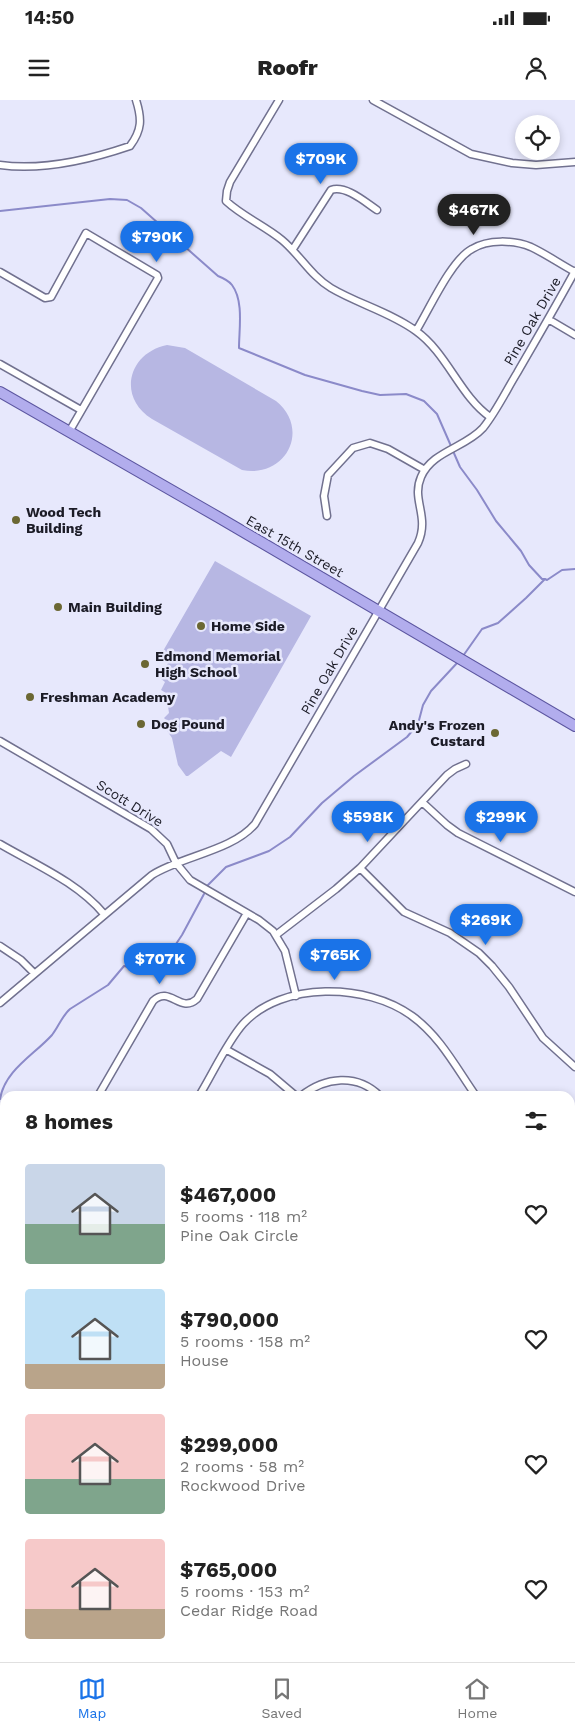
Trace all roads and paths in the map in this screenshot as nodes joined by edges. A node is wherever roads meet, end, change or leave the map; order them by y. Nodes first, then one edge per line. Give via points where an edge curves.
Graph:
1 (136, 100) edge
2 (279, 100) edge
3 (378, 101) edge
4 (575, 162) edge
5 (0, 166) edge
6 (377, 210) dead end
7 (292, 249) junction
8 (0, 272) edge
9 (575, 272) edge
10 (548, 320) junction
11 (416, 331) junction
12 (575, 335) edge
13 (0, 364) edge
14 (0, 392) edge
15 (81, 410) junction
16 (490, 417) junction
17 (68, 432) junction
18 (425, 470) junction
19 (327, 516) dead end
20 (378, 610) junction
21 (575, 726) edge
22 (0, 741) edge
23 (466, 764) dead end
24 (422, 802) junction
25 (0, 844) edge
26 (176, 863) junction
27 (360, 868) junction
28 (575, 892) edge
29 (247, 912) junction
30 (104, 914) junction
31 (276, 935) junction
32 (0, 946) edge
33 (34, 973) junction
34 (296, 996) junction
35 (0, 1002) edge
36 (227, 1050) junction
37 (575, 1067) edge
38 (101, 1091) edge
39 (203, 1091) edge
40 (290, 1091) edge
41 (309, 1091) edge
42 (375, 1091) edge
43 (472, 1091) edge

1 - 5 street via 140,130 130,146 53,166
2 - 7 street via 230,182 226,201
3 - 4 street via 471,154 536,165
6 - 7 street via 344,190 331,190
7 - 11 street via 309,270 332,289
8 - 15 street via 45,298 51,296 86,233 157,275
9 - 10 street, Pine Oak Drive
9 - 11 street via 530,247 512,241 472,248 452,269
10 - 12 street
10 - 16 street, Pine Oak Drive
11 - 16 street via 440,354
13 - 15 street
14 - 17 main road, East 15th Street
15 - 17 street
16 - 18 street, Pine Oak Drive via 473,437 443,453
17 - 20 main road, East 15th Street
18 - 19 street via 388,449 370,443 353,448 328,475 324,496
18 - 20 street, Pine Oak Drive via 420,478 418,498 422,514 418,543
20 - 21 main road, East 15th Street
20 - 26 street, Pine Oak Drive via 255,824 230,842
22 - 26 street, Scott Drive via 151,829 166,844
23 - 24 street via 447,775
24 - 27 street
24 - 28 street via 458,833
25 - 30 street via 81,891
26 - 29 street, Scott Drive via 190,880
26 - 30 street, Pine Oak Drive via 146,879
27 - 31 street
27 - 37 street via 404,912 450,933 479,953 509,987 543,1038
29 - 31 street, Scott Drive
29 - 38 street via 193,1003 184,1004 163,995 153,1001
30 - 33 street, Pine Oak Drive
31 - 34 street, Scott Drive via 285,951
32 - 33 street
33 - 35 street, Pine Oak Drive
34 - 36 street via 269,1004 255,1013 243,1024
34 - 43 street via 322,992 362,994 402,1009 431,1033
36 - 39 street
36 - 40 street via 270,1074
41 - 42 street via 338,1080 354,1081

